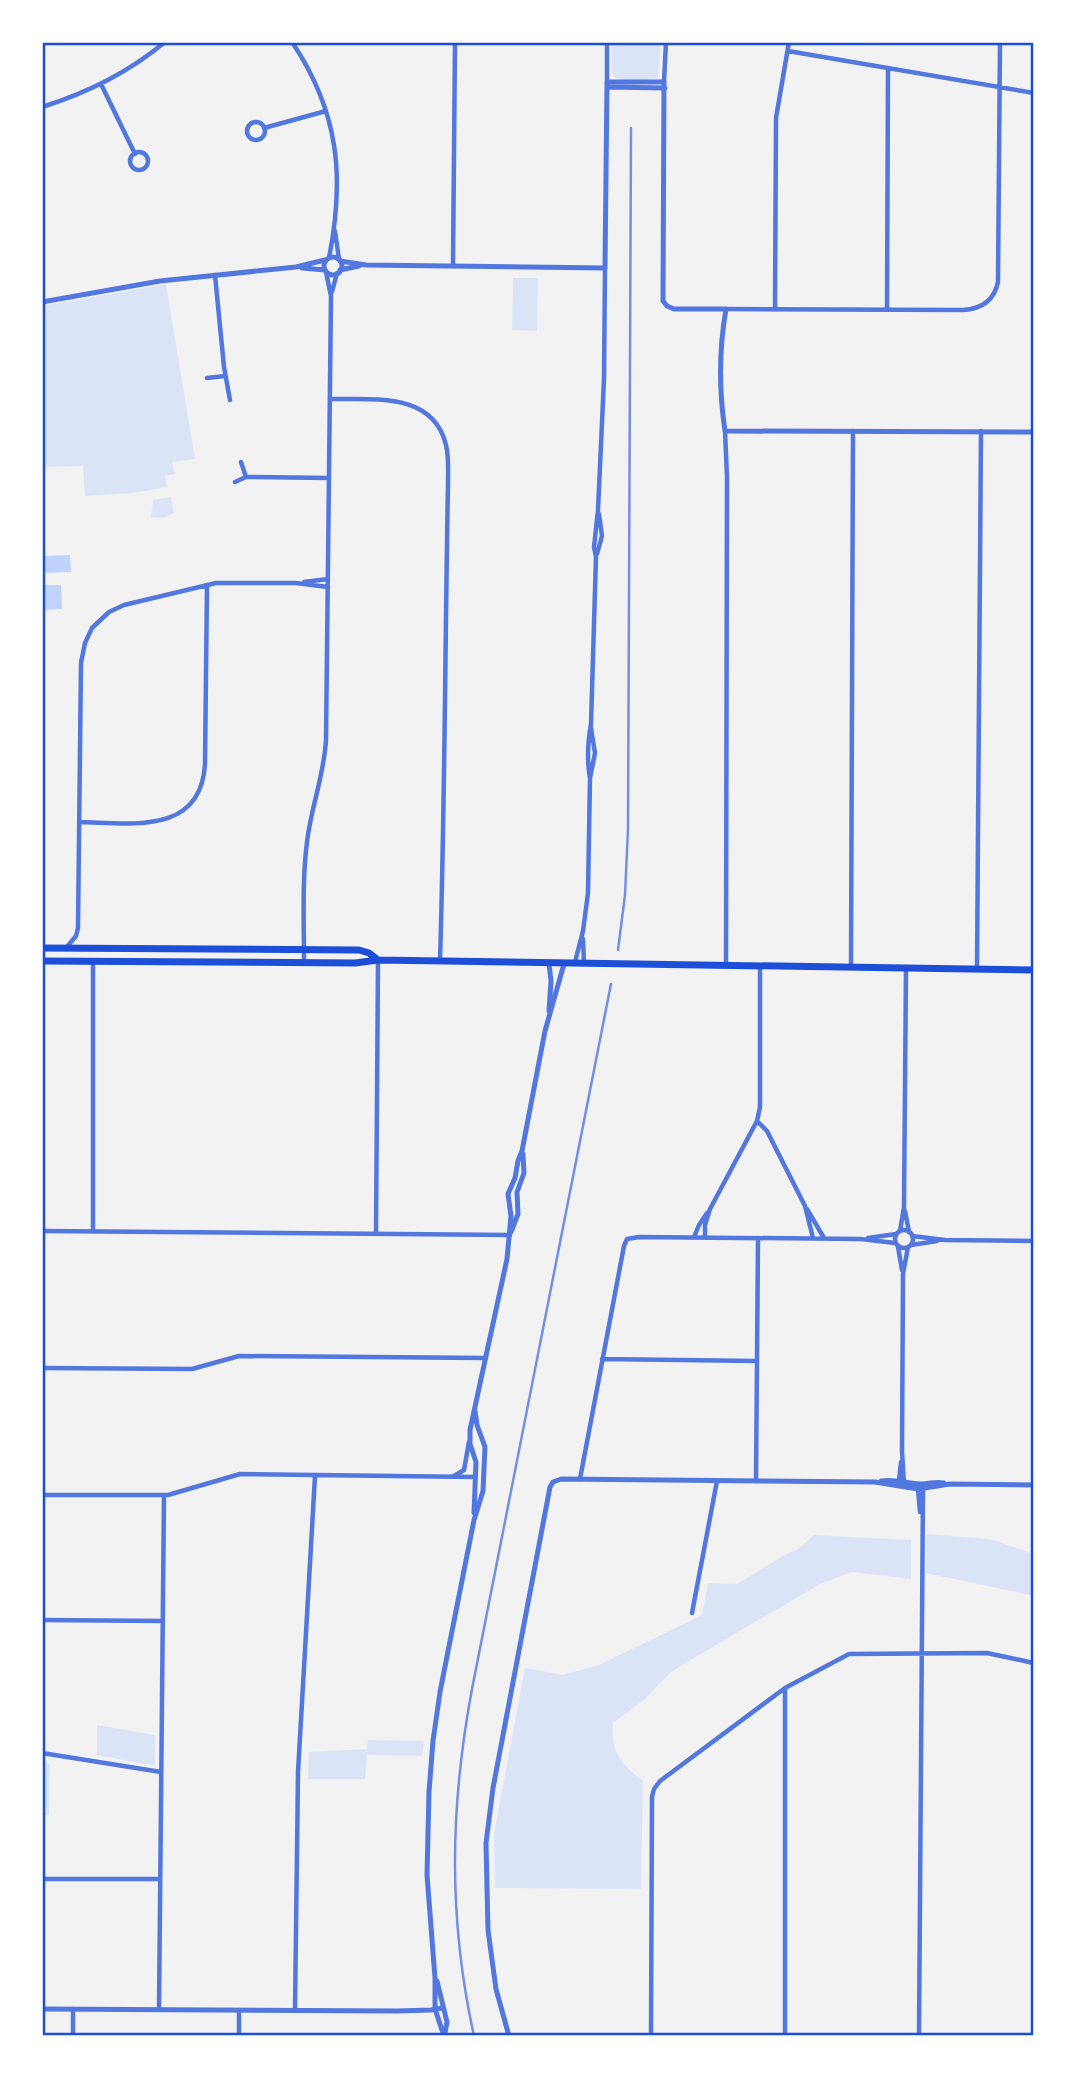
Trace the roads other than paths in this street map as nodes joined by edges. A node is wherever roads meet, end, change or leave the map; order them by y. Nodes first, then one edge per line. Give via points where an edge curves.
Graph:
1 (165, 42) edge
2 (455, 42) edge
3 (607, 42) edge
4 (666, 42) edge
5 (789, 42) edge
6 (1000, 42) edge
7 (293, 43) edge
8 (788, 51) junction
9 (888, 68) junction
10 (101, 84) junction
11 (607, 85) junction
12 (664, 85) junction
13 (1000, 87) junction
14 (1034, 93) edge
15 (42, 107) edge
16 (326, 111) junction
17 (264, 128) dead end
18 (135, 154) dead end
19 (335, 227) junction
20 (327, 259) junction
21 (340, 260) junction
22 (366, 265) junction
23 (453, 266) junction
24 (296, 267) junction
25 (605, 268) junction
26 (326, 271) junction
27 (338, 272) junction
28 (215, 275) junction
29 (331, 296) junction
30 (42, 302) edge
31 (718, 309) junction
32 (726, 309) junction
33 (775, 309) junction
34 (887, 310) junction
35 (722, 332) junction
36 (225, 376) junction
37 (207, 378) dead end
38 (330, 399) junction
39 (230, 400) dead end
40 (725, 431) junction
41 (853, 431) junction
42 (981, 431) junction
43 (1034, 432) edge
44 (240, 462) dead end
45 (246, 477) junction
46 (329, 478) junction
47 (235, 481) dead end
48 (328, 579) junction
49 (296, 583) junction
50 (206, 585) junction
51 (328, 587) junction
52 (79, 822) junction
53 (583, 931) junction
54 (42, 948) edge
55 (66, 948) junction
56 (304, 950) junction
57 (378, 960) junction
58 (42, 961) edge
59 (440, 961) junction
60 (93, 962) junction
61 (304, 963) junction
62 (549, 964) junction
63 (564, 964) junction
64 (574, 964) junction
65 (584, 964) junction
66 (726, 966) junction
67 (760, 966) junction
68 (851, 967) junction
69 (906, 968) junction
70 (977, 969) junction
71 (1034, 970) edge
72 (548, 1021) junction
73 (757, 1121) junction
74 (522, 1151) junction
75 (509, 1189) junction
76 (518, 1191) junction
77 (805, 1206) junction
78 (904, 1206) junction
79 (710, 1209) junction
80 (42, 1231) edge
81 (93, 1231) junction
82 (376, 1233) junction
83 (898, 1233) junction
84 (910, 1234) junction
85 (510, 1235) junction
86 (694, 1237) junction
87 (705, 1238) junction
88 (758, 1238) junction
89 (813, 1238) junction
90 (824, 1239) junction
91 (861, 1239) junction
92 (945, 1240) junction
93 (1034, 1241) edge
94 (897, 1245) junction
95 (909, 1246) junction
96 (903, 1274) junction
97 (486, 1358) junction
98 (602, 1359) junction
99 (757, 1361) junction
100 (42, 1368) edge
101 (475, 1411) junction
102 (469, 1439) junction
103 (315, 1476) junction
104 (450, 1477) junction
105 (475, 1478) junction
106 (484, 1478) junction
107 (580, 1479) junction
108 (718, 1481) junction
109 (756, 1481) junction
110 (902, 1483) junction
111 (1034, 1485) edge
112 (921, 1488) junction
113 (42, 1494) edge
114 (164, 1495) junction
115 (474, 1520) junction
116 (692, 1613) dead end
117 (42, 1620) edge
118 (162, 1621) junction
119 (920, 1653) junction
120 (1034, 1662) edge
121 (785, 1688) junction
122 (42, 1753) edge
123 (161, 1772) junction
124 (42, 1879) edge
125 (160, 1879) junction
126 (435, 1978) junction
127 (42, 2008) edge
128 (442, 2008) junction
129 (73, 2009) junction
130 (159, 2009) junction
131 (435, 2009) junction
132 (239, 2010) junction
133 (295, 2010) junction
134 (73, 2036) edge
135 (239, 2036) edge
136 (509, 2036) edge
137 (651, 2036) edge
138 (785, 2036) edge
139 (919, 2036) edge

1 - 10 street
2 - 23 street
3 - 11 street
4 - 12 street
5 - 8 street
6 - 13 street
7 - 16 street
8 - 9 street
8 - 33 street via 776,118
9 - 13 street
9 - 34 street
10 - 15 street
10 - 18 street
11 - 12 street
11 - 25 street
12 - 31 street via 663,301 674,309
13 - 14 street
13 - 34 street via 997,289 983,306 972,309
16 - 17 street
16 - 19 street via 337,161
19 - 20 street
19 - 21 street
20 - 21 street
20 - 24 street
20 - 26 street
21 - 22 street
21 - 27 street
22 - 23 street
22 - 27 street
23 - 25 street
24 - 26 street
24 - 28 street
25 - 53 street via 598,510 602,536 596,557 591,724 595,753
26 - 27 street
26 - 29 street
27 - 29 street
28 - 30 street
28 - 36 street
29 - 38 street
31 - 32 street
31 - 35 street
32 - 33 street
32 - 35 street
33 - 34 street
35 - 40 street
36 - 37 street
36 - 39 street
38 - 46 street
38 - 59 street via 410,404 433,420 446,444
40 - 41 street
40 - 66 street
41 - 42 street
41 - 68 street
42 - 43 street
42 - 70 street
44 - 45 street
45 - 46 street
45 - 47 street
46 - 48 street
48 - 49 street
48 - 51 street
49 - 50 street
49 - 51 street
50 - 52 street via 116,608 102,617 88,636 81,663
50 - 52 street via 205,764 200,788 186,808 159,822
51 - 56 street via 326,753 305,854
52 - 55 street via 78,928
53 - 64 street
53 - 65 street
54 - 55 main road
55 - 56 main road
56 - 57 main road via 359,950
56 - 61 street
57 - 59 main road
57 - 61 main road
57 - 82 street
58 - 60 main road
59 - 62 main road
60 - 61 main road
60 - 81 street
62 - 63 main road
62 - 72 street
63 - 64 main road
63 - 72 street
64 - 65 main road
65 - 66 main road
66 - 67 main road
67 - 68 main road
67 - 73 street
68 - 69 main road
69 - 70 main road
69 - 78 street
70 - 71 main road
72 - 74 street
73 - 77 street via 767,1130
73 - 79 street
74 - 75 street
74 - 76 street via 524,1173
75 - 76 street
75 - 85 street
76 - 85 street via 518,1214
77 - 89 street
77 - 90 street
78 - 83 street
78 - 84 street
79 - 86 street
79 - 87 street
80 - 81 street
81 - 82 street
82 - 85 street
83 - 84 street
83 - 91 street
83 - 94 street
84 - 92 street
84 - 95 street
85 - 97 street
86 - 87 street
86 - 98 street via 627,1239
87 - 88 street
88 - 89 street
88 - 99 street
89 - 90 street
90 - 91 street
91 - 94 street
92 - 93 street
92 - 95 street
94 - 95 street
94 - 96 street
95 - 96 street
96 - 110 street
97 - 100 street via 239,1356 192,1369
97 - 101 street
98 - 99 street
98 - 107 street
99 - 109 street
101 - 102 street
101 - 106 street via 485,1447
102 - 104 street via 464,1470
102 - 105 street
103 - 104 street
103 - 114 street via 236,1475
103 - 133 street via 298,1772
104 - 105 street
105 - 106 street
105 - 115 street
106 - 115 street
107 - 108 street
107 - 136 street via 556,1480 551,1487 493,1788 486,1843 488,1930 496,1989
108 - 109 street
108 - 116 street
109 - 110 street
110 - 112 street
111 - 112 street via 935,1482
112 - 119 street
113 - 114 street
114 - 118 street
115 - 126 street via 440,1692 430,1775 427,1875
117 - 118 street
118 - 123 street
119 - 120 street via 987,1654
119 - 121 street via 852,1653
119 - 139 street
121 - 137 street via 654,1789
121 - 138 street
122 - 123 street
123 - 125 street
124 - 125 street
125 - 130 street
126 - 128 street
126 - 131 street
127 - 129 street
128 - 131 street
128 - 131 street via 447,2022 444,2036
129 - 130 street
129 - 134 street
130 - 132 street
131 - 133 street
132 - 133 street
132 - 135 street

